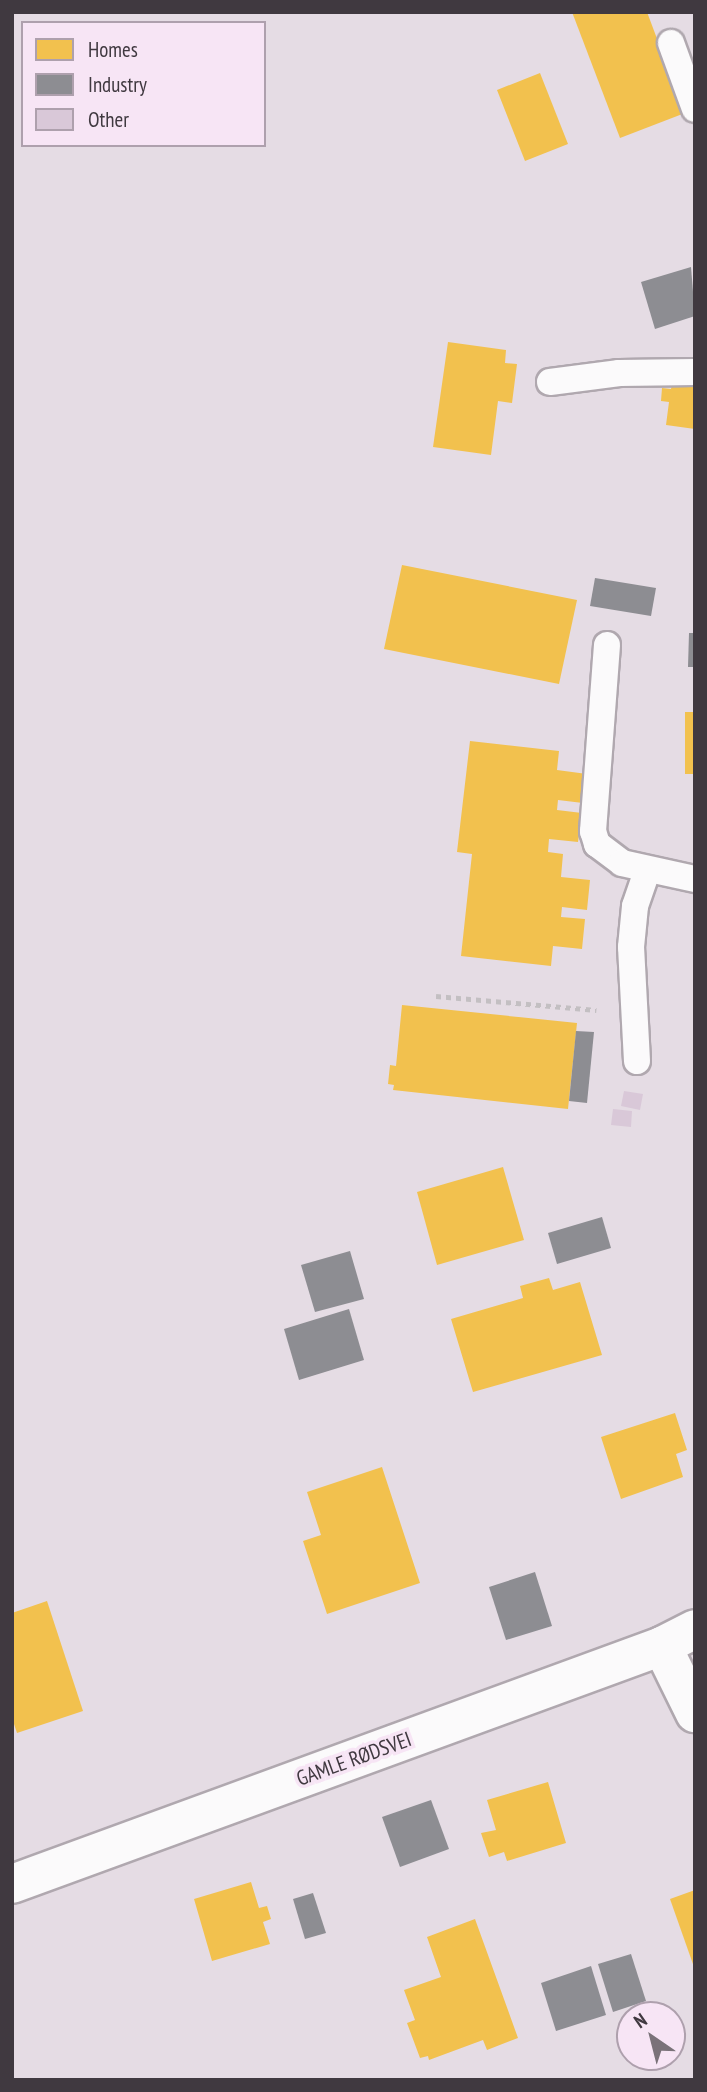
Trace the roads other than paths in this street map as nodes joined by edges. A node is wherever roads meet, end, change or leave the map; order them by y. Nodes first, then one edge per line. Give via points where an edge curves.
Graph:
1 (671, 43) dead end
2 (695, 109) edge
3 (695, 372) edge
4 (550, 382) dead end
5 (607, 645) dead end
6 (647, 872) junction
7 (695, 879) edge
8 (638, 1061) dead end
9 (678, 1638) edge
10 (695, 1713) edge
11 (12, 1884) edge

1 - 2 lane
3 - 4 lane via 619,373
5 - 6 lane via 593,831 603,852
6 - 7 lane
6 - 8 lane via 635,906 632,934
9 - 10 street
9 - 11 street, GAMLE RØDSVEI

